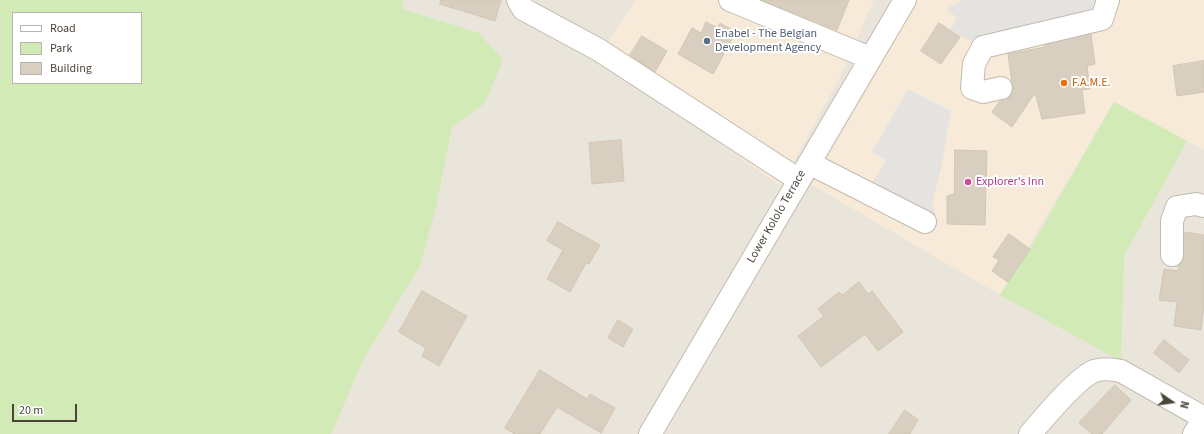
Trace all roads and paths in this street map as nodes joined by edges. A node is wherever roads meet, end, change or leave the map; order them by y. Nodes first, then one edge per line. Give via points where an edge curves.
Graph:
1 (518, 0) edge
2 (730, 0) edge
3 (905, 0) edge
4 (1108, 0) edge
5 (870, 58) junction
6 (1002, 88) dead end
7 (804, 171) junction
8 (1204, 206) edge
9 (925, 222) dead end
10 (1172, 255) dead end
11 (1204, 418) edge
12 (650, 434) edge
13 (1030, 434) edge
14 (1194, 434) edge

1 - 7 street via 524,9 599,50
2 - 5 street
3 - 5 street, Lower Kololo Terrace
4 - 6 street via 1102,19 983,47 974,64 972,88 983,92
5 - 7 street, Lower Kololo Terrace
7 - 9 street
7 - 12 street, Lower Kololo Terrace
8 - 10 street via 1196,204 1178,207 1172,221
11 - 13 street via 1121,371 1109,369 1093,372 1072,389
11 - 14 street

